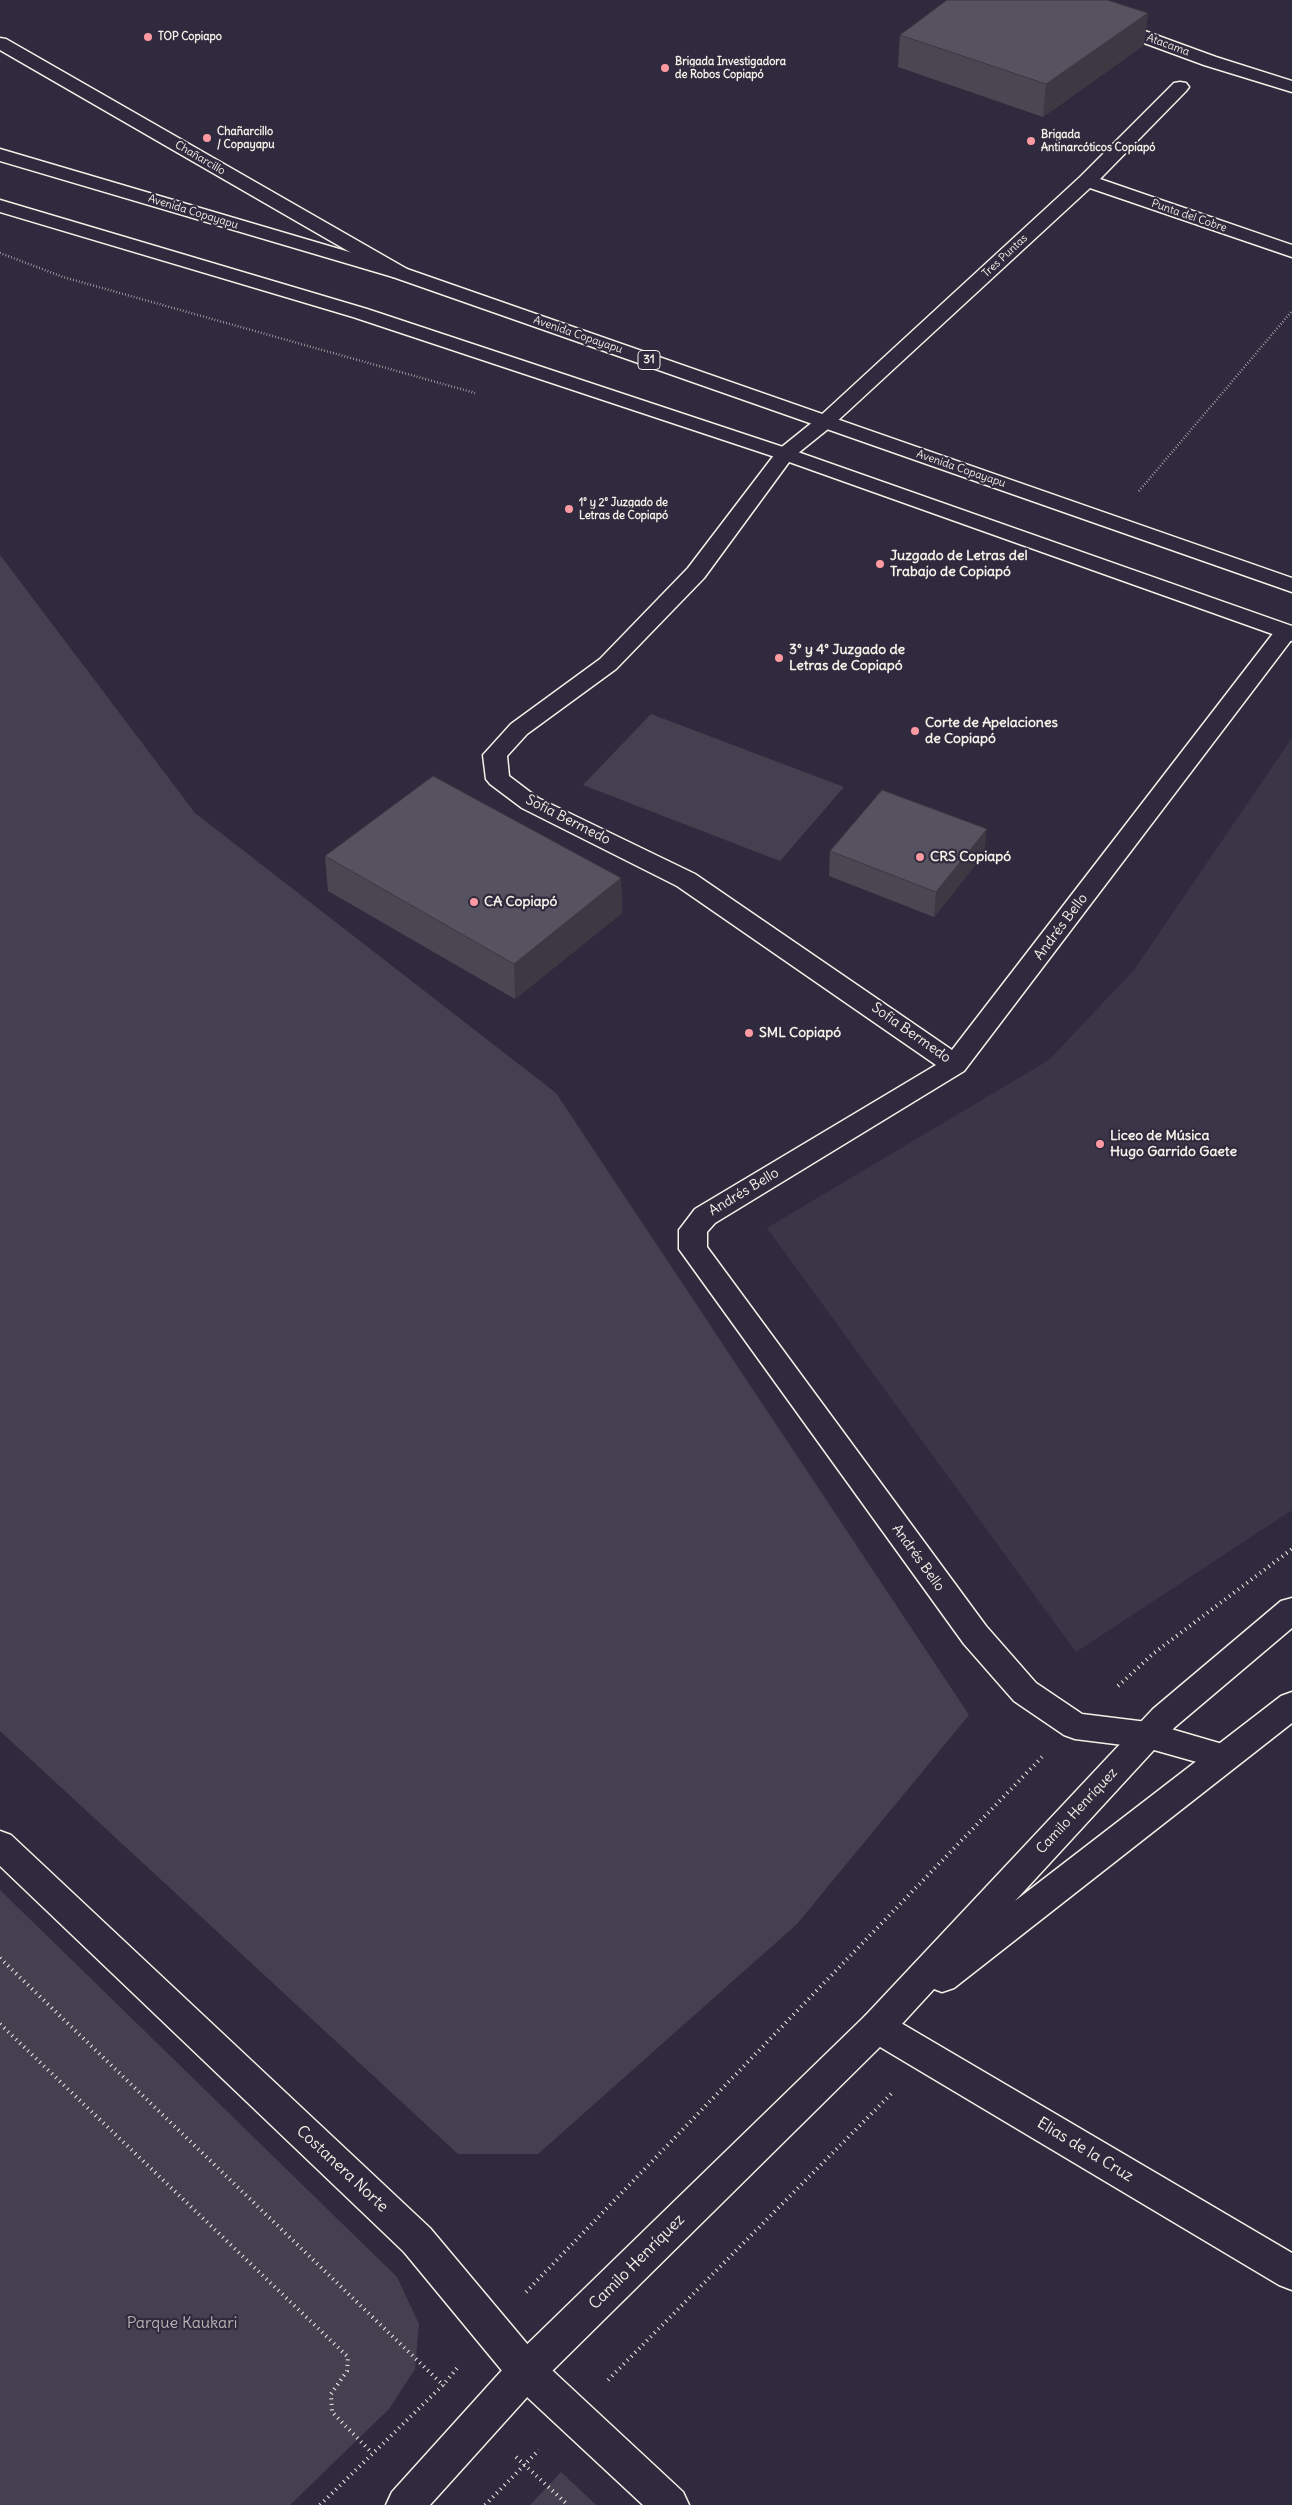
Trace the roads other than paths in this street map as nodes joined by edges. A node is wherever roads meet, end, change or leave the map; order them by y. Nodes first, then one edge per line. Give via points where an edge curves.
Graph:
1 (1044, 0) edge
2 (0, 43) edge
3 (1180, 87) dead end
4 (1292, 87) edge
5 (0, 155) edge
6 (1087, 181) junction
7 (0, 206) edge
8 (1292, 251) edge
9 (400, 273) junction
10 (826, 422) junction
11 (785, 454) junction
12 (1292, 585) edge
13 (1289, 633) edge
14 (955, 1065) junction
15 (1292, 1610) edge
16 (1292, 1705) edge
17 (1147, 1735) junction
18 (1225, 1757) junction
19 (0, 1845) edge
20 (877, 2027) junction
21 (1292, 2273) edge
22 (526, 2371) junction
23 (405, 2505) edge
24 (670, 2505) edge

1 - 4 main road, Atacama via 1210,61
2 - 9 main road, Chañarcillo
3 - 6 main road, Tres Puntas
5 - 9 main road, Avenida Copayapu / 31
6 - 8 main road, Punta del Cobre
6 - 10 main road, Tres Puntas
7 - 11 main road via 360,313
9 - 10 main road, Avenida Copayapu / 31
10 - 11 main road, Sofia Bermedo
10 - 12 main road, Avenida Copayapu / 31
11 - 13 main road
11 - 14 main road, Sofia Bermedo via 696,573 654,619 608,664 519,729 494,755 498,779 530,803 686,880
13 - 14 main road, Andrés Bello
14 - 17 main road, Andrés Bello via 705,1216 693,1230 694,1248 974,1635 1025,1692 1075,1726
15 - 17 main road, Camilo Henríquez
16 - 18 main road, Camilo Henríquez
17 - 18 main road, Andrés Bello
17 - 20 main road, Camilo Henríquez
18 - 20 main road, Camilo Henríquez
19 - 22 main road, Costanera Norte via 417,2240
20 - 21 main road, Elias de la Cruz
20 - 22 main road, Camilo Henríquez
22 - 23 main road, Camilo Henríquez
22 - 24 main road, Costanera Norte

